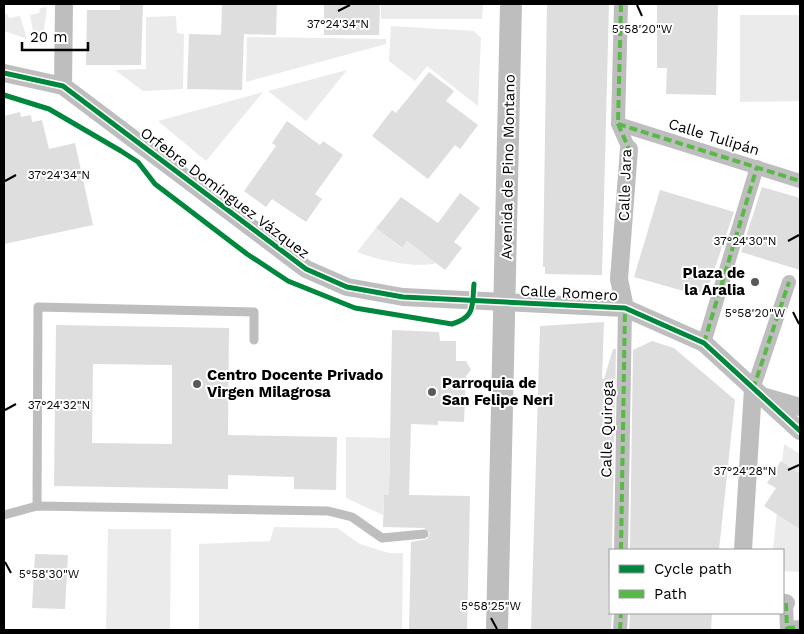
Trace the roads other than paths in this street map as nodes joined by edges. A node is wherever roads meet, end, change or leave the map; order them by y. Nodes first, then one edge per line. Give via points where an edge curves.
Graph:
1 (64, 4) edge
2 (511, 4) edge
3 (622, 4) edge
4 (4, 73) edge
5 (63, 86) junction
6 (618, 124) junction
7 (629, 149) joint
8 (757, 167) junction
9 (800, 181) edge
10 (789, 282) dead end
11 (506, 302) junction
12 (625, 308) junction
13 (254, 340) dead end
14 (704, 343) junction
15 (756, 392) junction
16 (800, 407) edge
17 (800, 431) edge
18 (37, 506) junction
19 (4, 515) edge
20 (424, 534) dead end
21 (622, 549) edge
22 (743, 549) edge
23 (784, 603) edge
24 (620, 614) edge
25 (791, 628) edge
26 (497, 630) edge
27 (620, 630) edge

1 - 5 street
2 - 11 street, Avenida de Pino Montano
3 - 6 street, Calle Jara
4 - 5 street, Orfebre Domínguez Vázquez
5 - 11 street, Orfebre Domínguez Vázquez via 306,269 348,287 403,298
6 - 7 street, Calle Jara
6 - 8 street, Calle Tulipán
7 - 12 street, Calle Jara via 619,279
8 - 9 street, Calle Tulipán
8 - 14 street
10 - 15 street
11 - 12 street, Calle Romero
11 - 26 street, Avenida de Pino Montano
12 - 14 street, Calle Romero
12 - 21 street, Calle Quiroga
13 - 18 lane via 254,312 38,307
14 - 15 street, Calle Romero
15 - 16 street, Calle Romero
15 - 17 street, Calle Romero
15 - 22 street
18 - 19 lane
18 - 20 lane via 328,511 352,517 382,538
23 - 25 street
24 - 27 street

